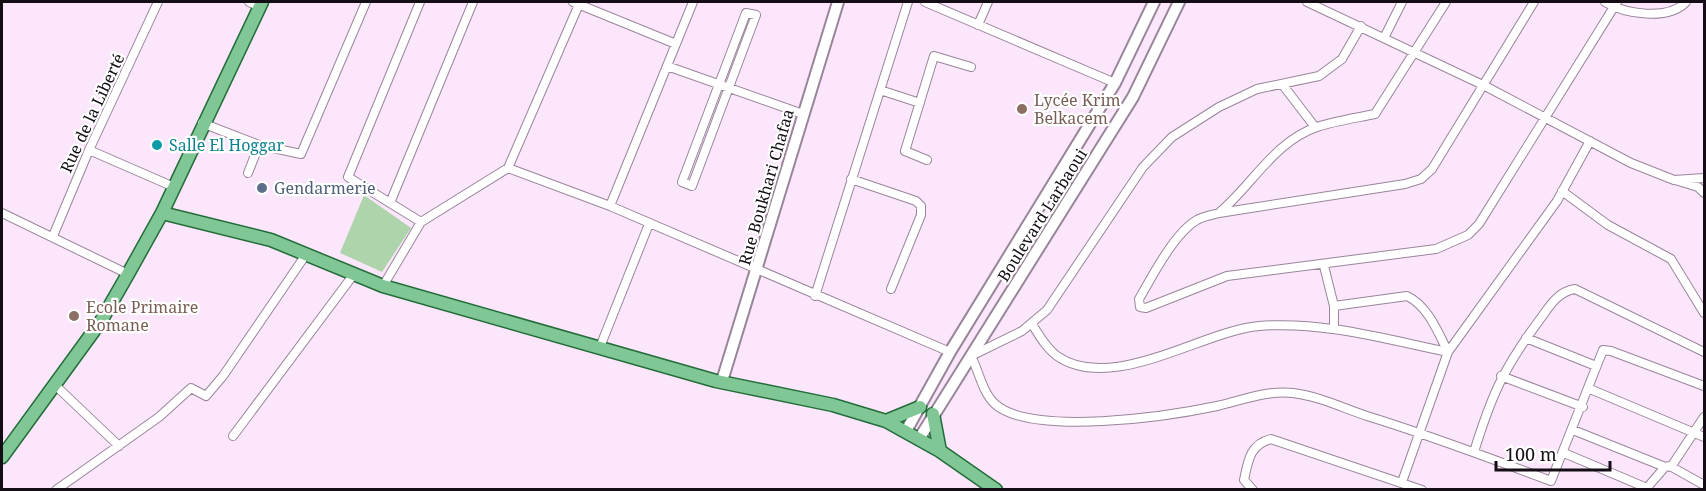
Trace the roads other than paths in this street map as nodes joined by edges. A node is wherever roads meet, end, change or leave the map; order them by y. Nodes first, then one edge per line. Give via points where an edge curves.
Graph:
1 (158, 2) edge
2 (366, 2) edge
3 (420, 2) edge
4 (473, 2) edge
5 (577, 2) edge
6 (693, 2) edge
7 (833, 2) edge
8 (838, 2) edge
9 (908, 2) edge
10 (925, 2) edge
11 (988, 2) edge
12 (1154, 2) edge
13 (1179, 2) edge
14 (1307, 2) edge
15 (1402, 2) edge
16 (1446, 2) edge
17 (1534, 2) edge
18 (1605, 2) edge
19 (1686, 2) edge
20 (257, 3) edge
21 (1615, 4) edge
22 (978, 25) junction
23 (1361, 26) junction
24 (1384, 38) junction
25 (676, 44) junction
26 (1414, 54) junction
27 (667, 66) junction
28 (971, 67) dead end
29 (1115, 83) junction
30 (1282, 84) junction
31 (719, 85) junction
32 (1485, 86) junction
33 (728, 88) junction
34 (880, 90) junction
35 (920, 103) junction
36 (800, 113) junction
37 (1547, 117) junction
38 (202, 123) junction
39 (1315, 127) junction
40 (1590, 141) junction
41 (259, 145) junction
42 (89, 150) junction
43 (927, 160) dead end
44 (508, 168) junction
45 (248, 173) dead end
46 (1704, 178) edge
47 (851, 179) junction
48 (1674, 180) junction
49 (174, 187) junction
50 (1562, 191) junction
51 (1704, 193) edge
52 (390, 203) junction
53 (610, 206) junction
54 (2, 213) edge
55 (162, 213) junction
56 (1219, 213) junction
57 (421, 222) junction
58 (649, 224) junction
59 (53, 236) junction
60 (307, 253) junction
61 (1324, 266) junction
62 (754, 270) junction
63 (128, 274) junction
64 (354, 274) junction
65 (383, 286) junction
66 (891, 289) dead end
67 (815, 296) junction
68 (1334, 306) junction
69 (1704, 313) edge
70 (1032, 324) junction
71 (1334, 327) junction
72 (1526, 338) junction
73 (600, 347) junction
74 (986, 350) junction
75 (950, 352) junction
76 (1448, 352) junction
77 (1704, 352) edge
78 (971, 356) junction
79 (1596, 366) junction
80 (977, 368) junction
81 (1501, 376) junction
82 (719, 381) junction
83 (55, 384) junction
84 (1704, 386) edge
85 (1590, 389) junction
86 (1582, 406) junction
87 (920, 407) junction
88 (933, 414) junction
89 (1704, 417) edge
90 (886, 421) junction
91 (1573, 430) junction
92 (906, 431) junction
93 (1421, 433) junction
94 (1701, 434) edge
95 (233, 436) dead end
96 (919, 439) junction
97 (119, 446) junction
98 (940, 451) junction
99 (1474, 452) junction
100 (1564, 453) junction
101 (2, 457) edge
102 (1668, 467) junction
103 (1402, 482) junction
104 (1704, 485) edge
105 (1646, 488) edge
106 (56, 489) edge
107 (996, 489) edge
108 (1252, 489) edge
109 (1422, 489) edge

1 - 42 street, Rue de la Liberté
2 - 41 street via 301,154
3 - 52 street via 348,177
4 - 52 street
5 - 25 street
5 - 44 street
6 - 25 street
7 - 36 main road, Rue Boukhari Chafaa
8 - 36 main road, Rue Boukhari Chafaa
9 - 34 street
10 - 22 street
11 - 22 street
12 - 29 main road, Boulevard Larbaoui
13 - 78 main road, Boulevard Larbaoui via 1133,96
14 - 23 street
15 - 24 street
16 - 26 street
17 - 32 street
18 - 21 street
19 - 21 street via 1672,11 1656,13
20 - 38 main road
21 - 37 street
22 - 29 street
23 - 24 street
23 - 30 street via 1342,59 1330,69 1319,76
24 - 26 street
25 - 27 street
26 - 32 street
26 - 39 street via 1375,114
27 - 31 street
27 - 53 street
28 - 35 street via 934,56
29 - 75 main road, Boulevard Larbaoui
30 - 39 street
30 - 70 street via 1257,89 1219,107 1159,149 1129,187 1063,288
31 - 33 street
31 - 33 street via 746,13 756,15
31 - 33 street via 682,182 692,186
32 - 37 street
32 - 56 street via 1432,169 1421,179
33 - 36 street
34 - 35 street
34 - 47 street
35 - 43 street via 906,151
36 - 62 main road, Rue Boukhari Chafaa
37 - 40 street
37 - 61 street via 1479,224 1468,235 1436,249
38 - 41 street
38 - 49 main road
39 - 56 street via 1278,152
40 - 48 street via 1631,164
40 - 50 street
41 - 45 street
42 - 49 street
42 - 59 street, Rue de la Liberté
44 - 53 street
44 - 57 street
46 - 48 street
47 - 66 street via 921,206
47 - 67 street
48 - 51 street via 1698,187
49 - 55 main road
50 - 69 street via 1608,225 1671,259
50 - 76 street
52 - 57 street
53 - 58 street
54 - 59 street
55 - 60 main road
55 - 63 main road
56 - 61 street via 1197,220 1185,229 1139,299 1140,307 1227,276 1313,264
57 - 65 street
58 - 62 street
58 - 73 street
59 - 63 street
60 - 64 main road
60 - 97 street via 212,390 202,396 191,388
61 - 68 street
62 - 67 street
62 - 82 main road, Rue Boukhari Chafaa
63 - 83 main road
64 - 65 main road
64 - 95 street
65 - 73 main road
67 - 75 street
68 - 71 street
68 - 76 street via 1407,296 1434,323
70 - 71 street via 1045,344 1065,361 1107,367 1133,364 1231,331 1258,326
70 - 74 street
71 - 76 street
72 - 77 street via 1555,299 1575,289
72 - 79 street
72 - 81 street
73 - 82 main road
74 - 78 street
74 - 80 street
75 - 87 main road, Boulevard Larbaoui
76 - 93 street
78 - 80 street
78 - 88 main road, Boulevard Larbaoui
79 - 84 street via 1606,349
79 - 85 street
80 - 93 street via 994,404 1026,420 1158,417 1277,392 1303,395
81 - 86 street
81 - 99 street
82 - 90 main road via 833,405
83 - 97 street
83 - 101 main road
85 - 86 street
85 - 94 street
86 - 91 street
87 - 88 main road
87 - 90 main road
87 - 92 main road, Boulevard Larbaoui
88 - 96 main road, Boulevard Larbaoui
88 - 98 main road
89 - 94 street
90 - 92 main road
91 - 100 street
91 - 102 street
92 - 96 main road
93 - 99 street
93 - 103 street
94 - 102 street
96 - 98 main road
97 - 106 street
98 - 107 main road
99 - 100 street via 1551,481
100 - 105 street
102 - 104 street
102 - 105 street
103 - 108 street via 1271,438 1252,450 1244,480
103 - 109 street

